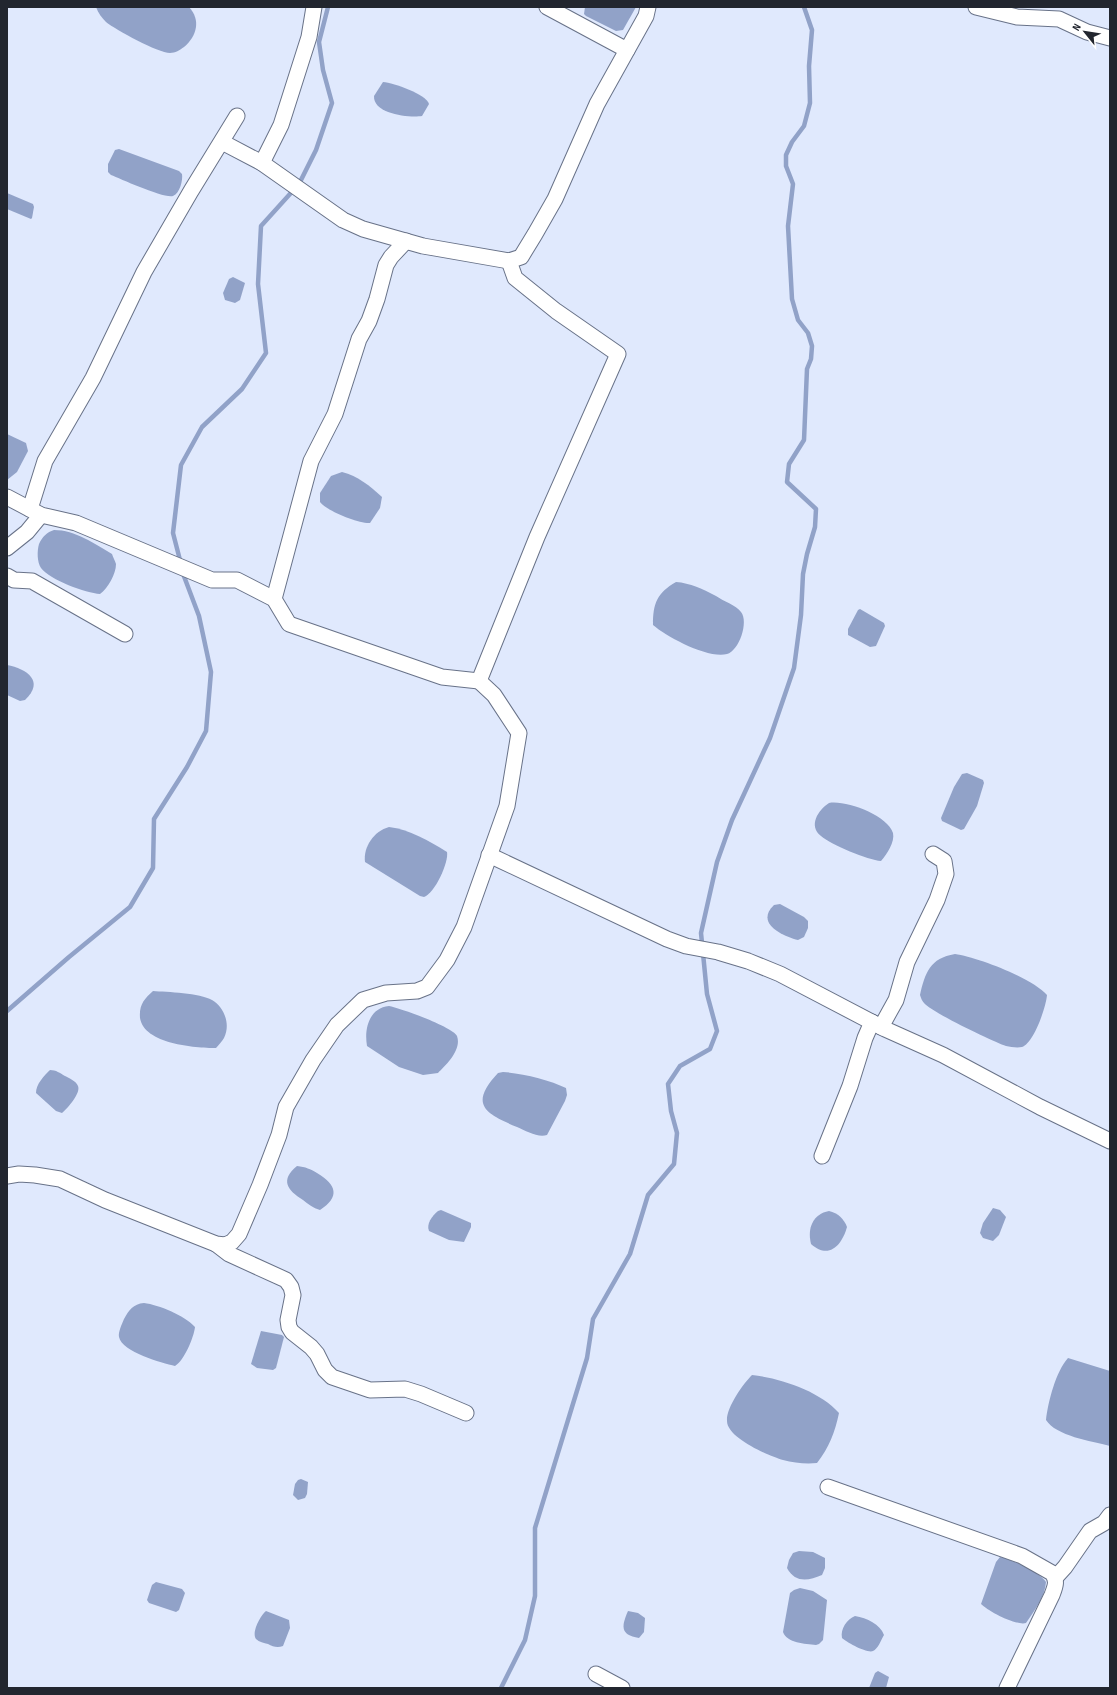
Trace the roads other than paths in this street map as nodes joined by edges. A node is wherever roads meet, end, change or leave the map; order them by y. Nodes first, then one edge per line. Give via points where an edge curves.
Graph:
1 (314, 7) edge
2 (547, 7) edge
3 (648, 7) edge
4 (976, 7) edge
5 (1110, 38) edge
6 (627, 50) junction
7 (237, 116) dead end
8 (222, 142) junction
9 (262, 163) junction
10 (406, 241) junction
11 (509, 261) junction
12 (7, 497) edge
13 (35, 512) junction
14 (7, 548) edge
15 (7, 576) edge
16 (274, 599) junction
17 (125, 634) dead end
18 (479, 681) junction
19 (933, 854) dead end
20 (489, 855) junction
21 (877, 1024) junction
22 (1110, 1141) edge
23 (822, 1156) dead end
24 (7, 1176) edge
25 (216, 1244) junction
26 (466, 1413) dead end
27 (828, 1487) dead end
28 (1110, 1515) edge
29 (1056, 1578) junction
30 (596, 1674) dead end
31 (618, 1687) edge
32 (1007, 1688) edge

1 - 9 street via 309,37 281,125
2 - 6 street
3 - 6 street via 646,16
4 - 5 street via 1017,17 1059,19 1087,32
6 - 11 street via 597,104 555,199 521,257
7 - 8 street
8 - 9 street
8 - 13 street via 144,272 93,378 45,461
9 - 10 street via 343,220 378,234
10 - 11 street
10 - 16 street via 386,265 377,299 359,339 335,414 311,461
11 - 18 street via 515,278 556,311 618,354 537,538
12 - 13 street
13 - 14 street via 27,532
13 - 16 street via 76,524 212,580 237,580
15 - 17 street via 14,580 32,581
16 - 18 street via 289,624 442,677
18 - 20 street via 494,695 519,733 507,806
19 - 21 street via 944,862 946,874 937,900 907,962 896,1000
20 - 21 street via 686,946 718,952 780,974
20 - 25 street via 464,927 447,960 427,987 417,991 386,993 363,1000 337,1025 286,1107 279,1135 240,1234 225,1245
21 - 22 street
21 - 23 street via 865,1038 850,1086
24 - 25 street via 19,1174 60,1179 105,1200
25 - 26 street via 229,1254 286,1280 293,1295 289,1327 318,1354 325,1370 332,1377 370,1390 405,1389
27 - 29 street via 1022,1556 1052,1573
28 - 29 street via 1104,1523 1090,1531
29 - 32 street via 1052,1595
30 - 31 street

